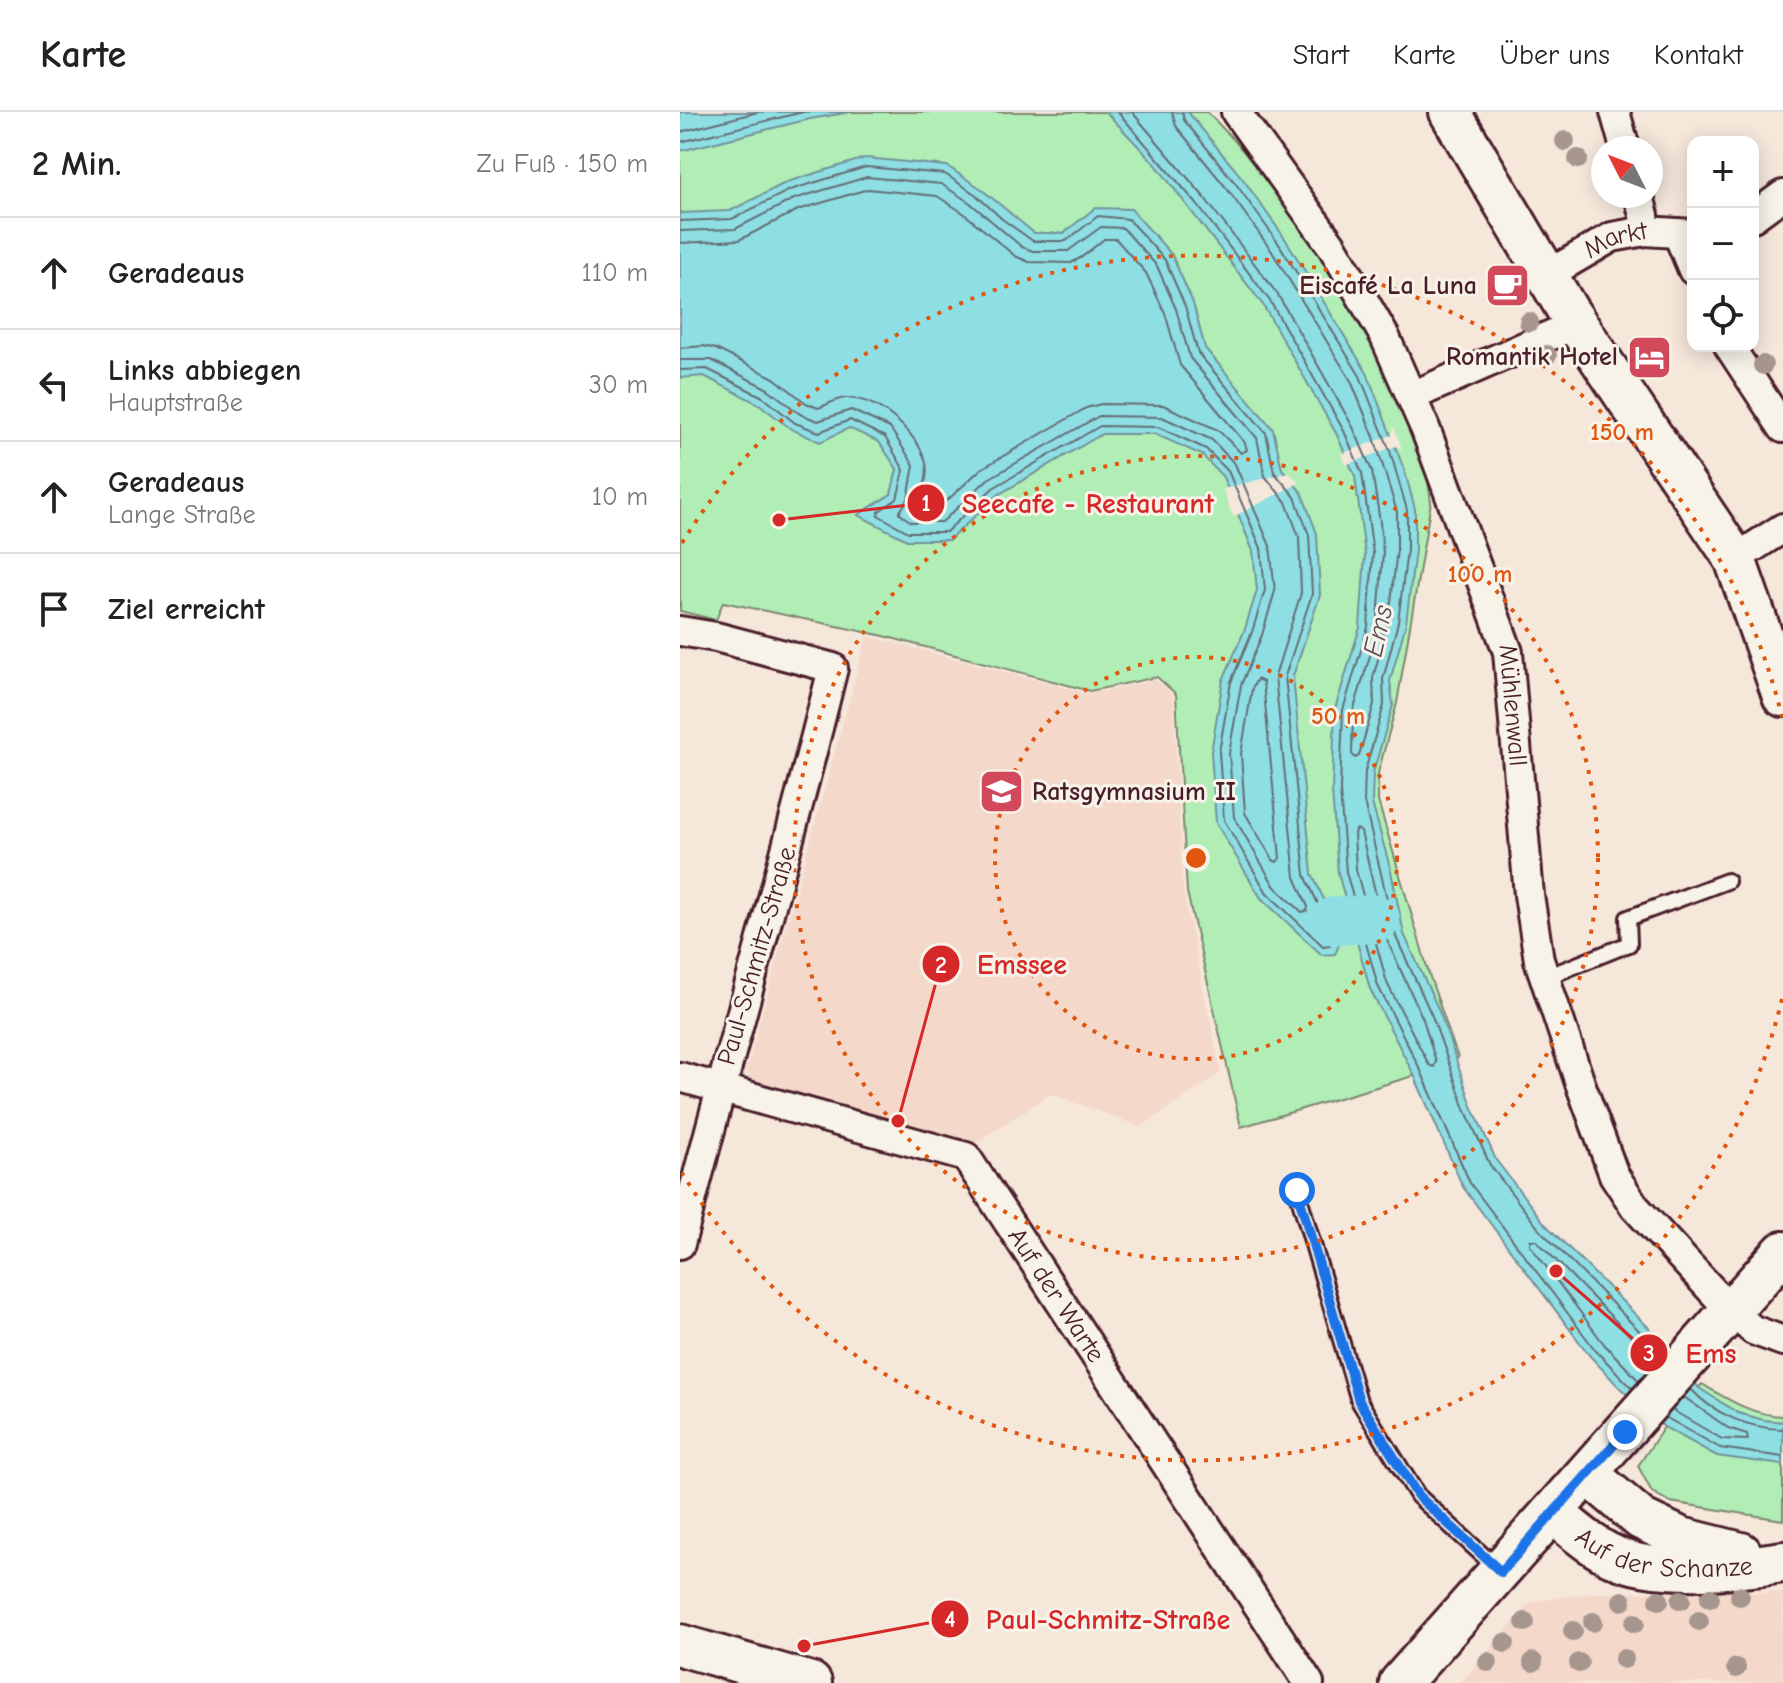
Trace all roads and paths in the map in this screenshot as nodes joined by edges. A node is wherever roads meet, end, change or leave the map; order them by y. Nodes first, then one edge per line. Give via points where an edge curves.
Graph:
1 (1236, 112) edge
2 (1450, 112) edge
3 (1615, 112) edge
4 (1622, 136) edge
5 (1783, 195) edge
6 (1642, 208) edge
7 (1759, 213) edge
8 (1645, 231) junction
9 (1686, 234) edge
10 (1547, 275) junction
11 (1576, 324) junction
12 (1733, 352) edge
13 (1412, 396) junction
14 (1783, 428) edge
15 (1783, 528) edge
16 (1743, 554) junction
17 (680, 631) edge
18 (1783, 696) edge
19 (1727, 881) dead end
20 (1544, 978) junction
21 (680, 1077) edge
22 (720, 1088) junction
23 (1297, 1190) dead end
24 (680, 1244) edge
25 (1783, 1252) edge
26 (1731, 1311) junction
27 (1783, 1341) edge
28 (1588, 1474) junction
29 (1553, 1513) junction
30 (1783, 1561) edge
31 (1501, 1572) junction
32 (680, 1645) edge
33 (811, 1683) edge
34 (1309, 1683) edge
35 (1400, 1683) edge

1 - 13 street, Mühlenwall via 1332,246
2 - 10 street
3 - 4 street
5 - 7 street
6 - 8 street
8 - 9 street, Markt
8 - 10 street, Markt via 1612,237
10 - 11 street
11 - 13 street
11 - 16 street
12 - 14 street
13 - 20 street, Mühlenwall via 1508,652 1531,908
15 - 16 street
16 - 18 street
17 - 22 street, Paul-Schmitz-Straße via 833,668
19 - 20 lane via 1628,918 1629,944
20 - 26 street, Mühlenwall via 1614,1175 1635,1207
21 - 22 street, Auf der Warte
22 - 24 street, Paul-Schmitz-Straße
22 - 34 street, Auf der Warte via 966,1157
23 - 31 lane via 1359,1401 1418,1496
25 - 26 street
26 - 27 street, Mühlenwall via 1753,1330
26 - 28 street
28 - 29 street
28 - 30 street, Auf der Schanze via 1641,1519 1681,1538
29 - 30 street, Auf der Schanze via 1600,1550 1659,1567 1736,1569
29 - 31 street
31 - 35 street
32 - 33 street

